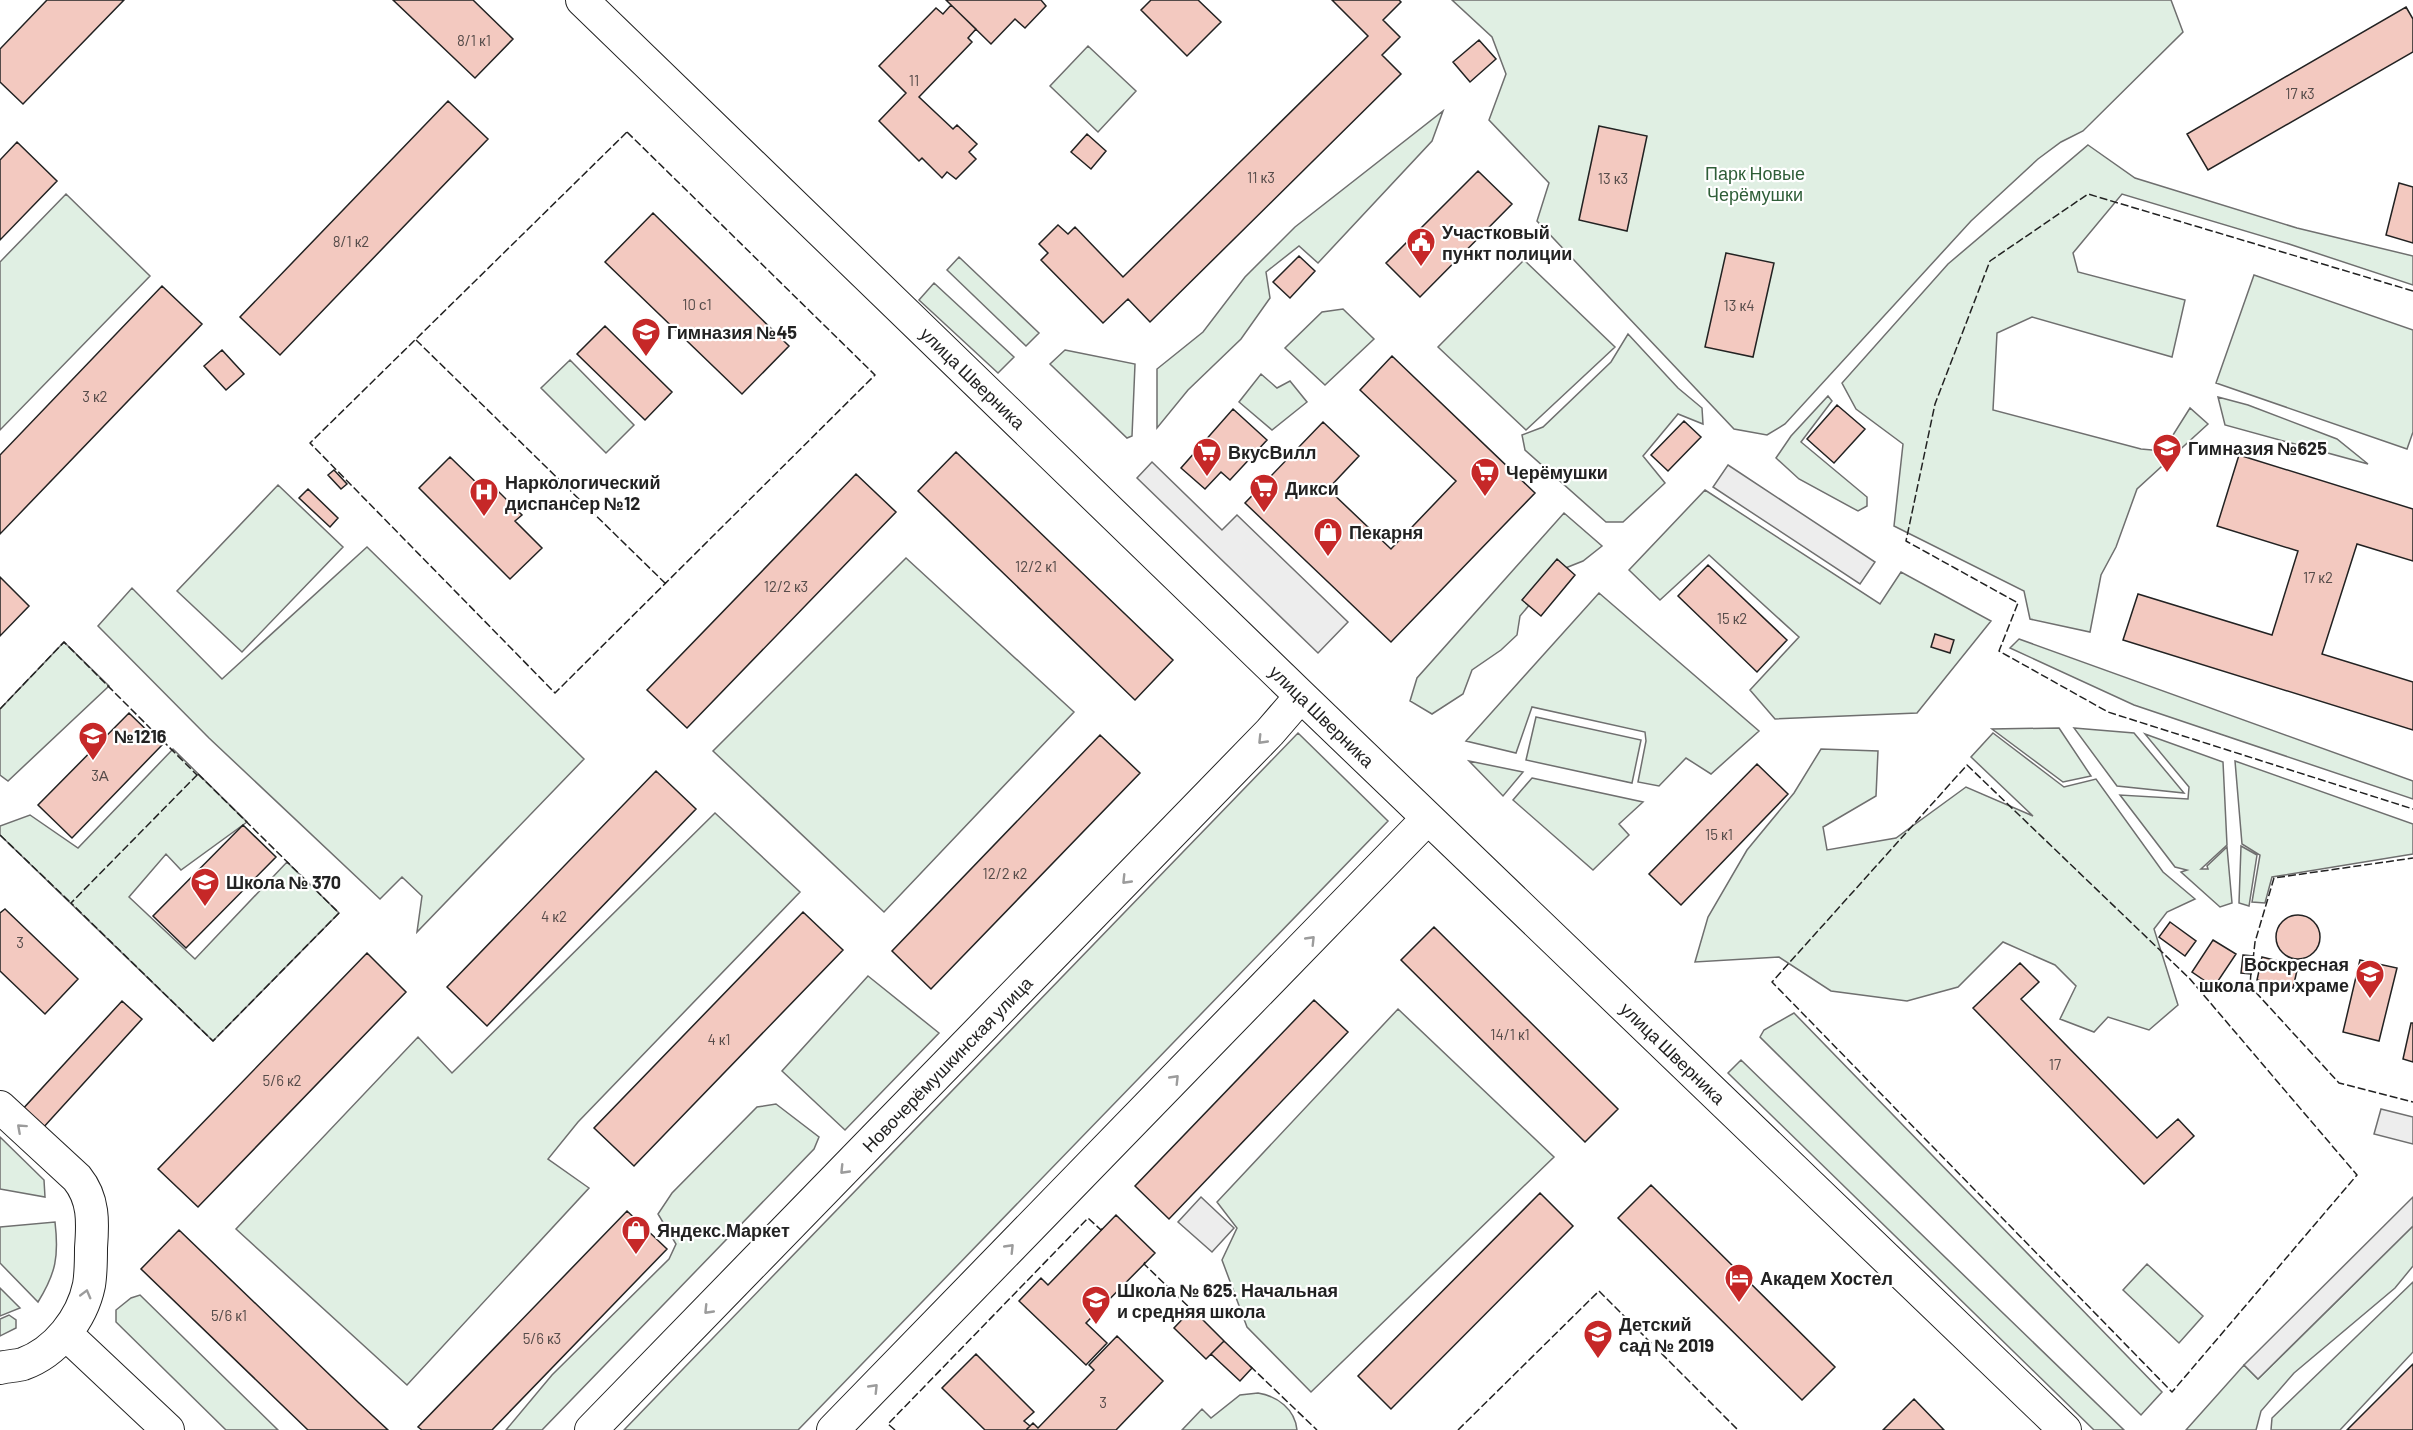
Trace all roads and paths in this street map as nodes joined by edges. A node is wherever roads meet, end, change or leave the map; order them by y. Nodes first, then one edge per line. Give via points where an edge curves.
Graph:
1 (582, 0) edge
2 (1301, 696) junction
3 (1428, 818) junction
4 (0, 1107) edge
5 (66, 1334) junction
6 (0, 1368) edge
7 (168, 1430) edge
8 (591, 1430) edge
9 (833, 1430) edge
10 (2065, 1430) edge

1 - 2 street, улица Шверника
2 - 3 street, улица Шверника
2 -> 8 street, Новочерёмушкинская улица
9 -> 3 street
3 - 10 street, улица Шверника
5 -> 4 street via 84,1304 89,1283 93,1221 90,1200 77,1178
5 - 6 street via 23,1364
5 - 7 street

